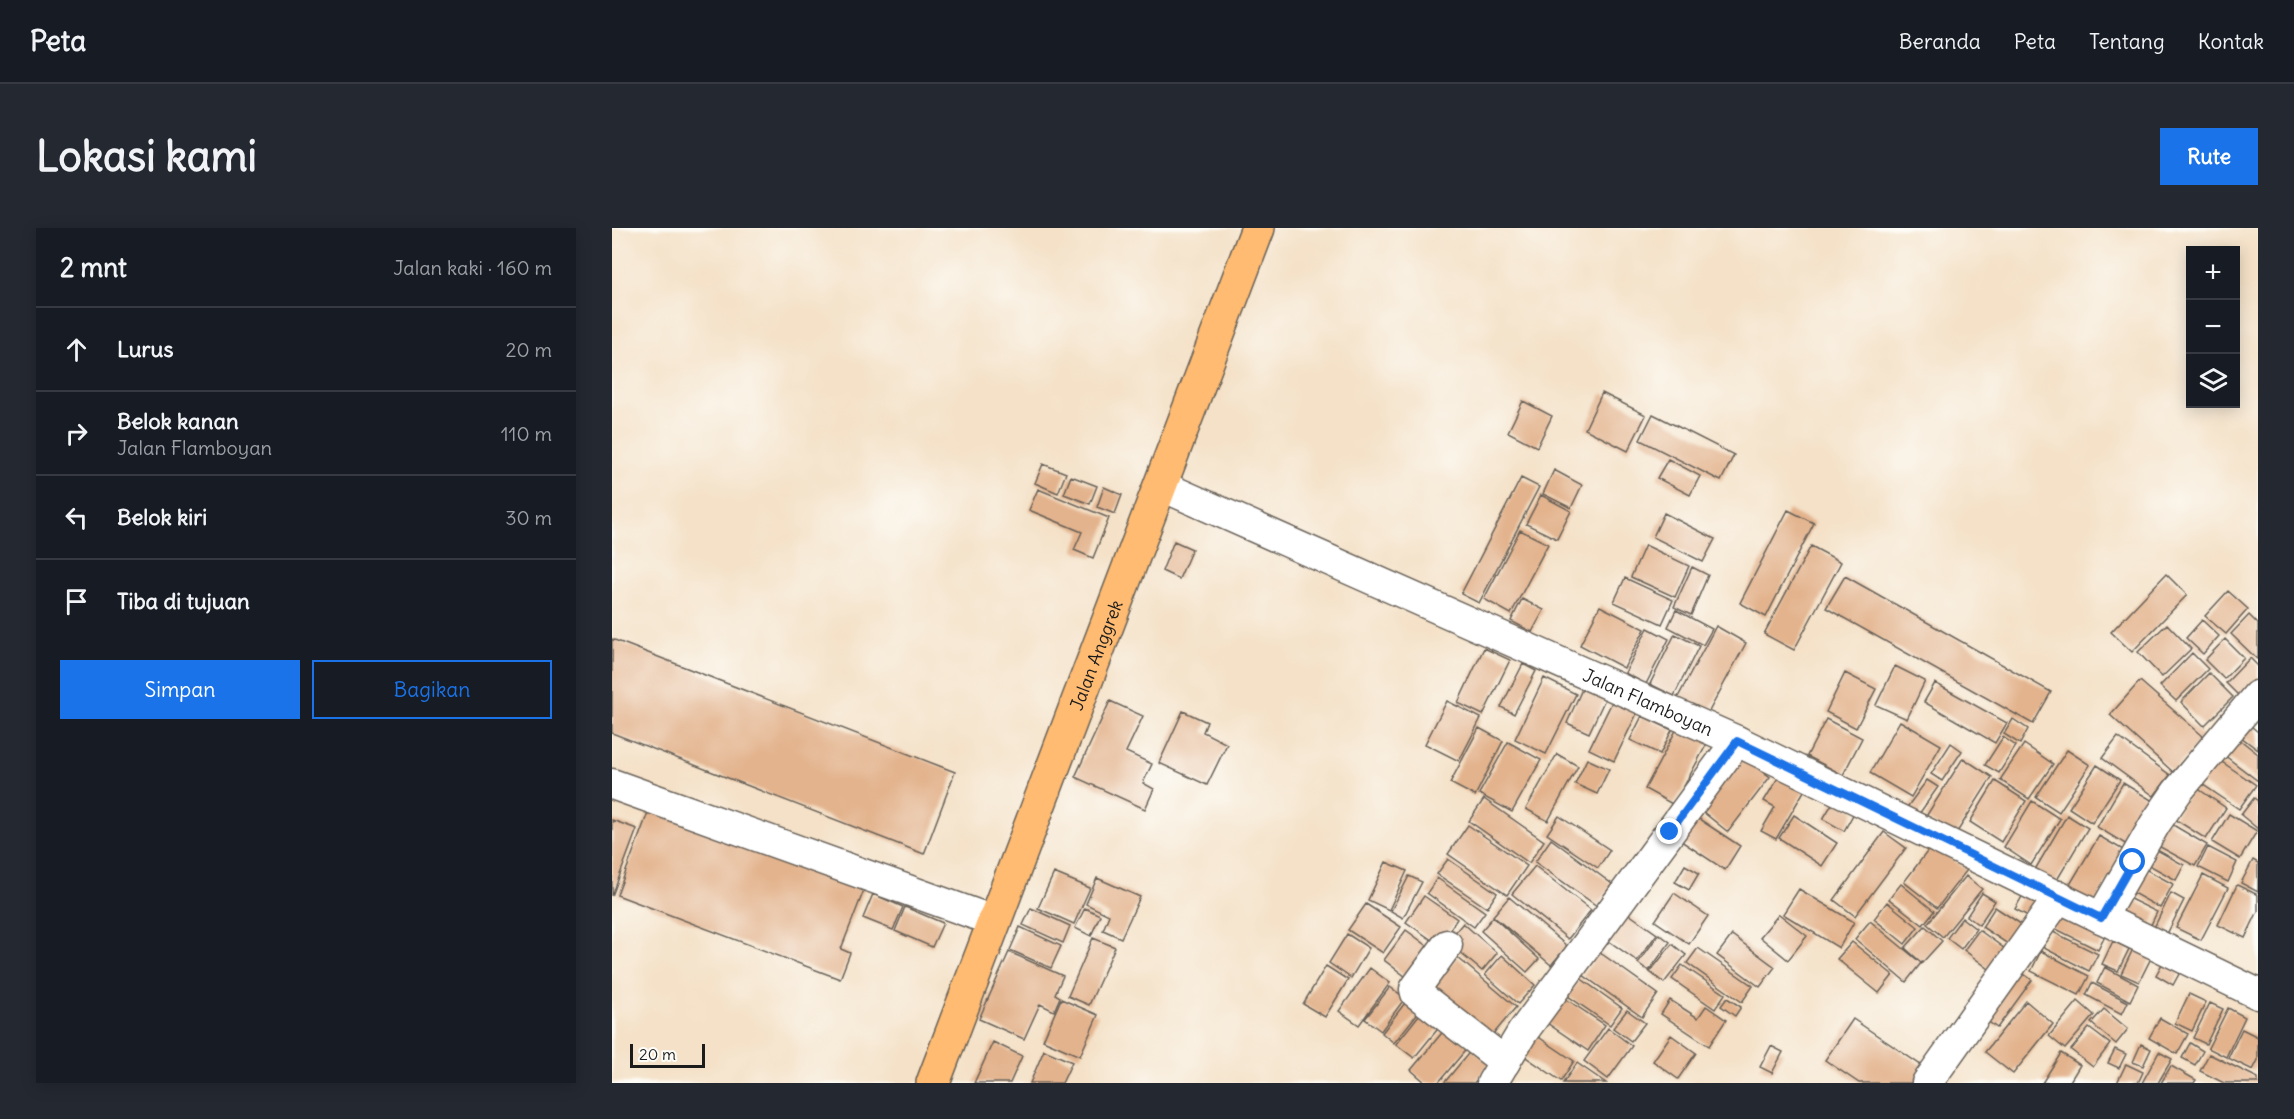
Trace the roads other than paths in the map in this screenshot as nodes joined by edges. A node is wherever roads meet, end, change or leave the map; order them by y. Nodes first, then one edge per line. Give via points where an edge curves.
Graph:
1 (1258, 228) edge
2 (1162, 486) junction
3 (2257, 696) edge
4 (1737, 741) junction
5 (612, 784) edge
6 (2060, 896) junction
7 (2101, 918) junction
8 (994, 921) junction
9 (1448, 945) dead end
10 (2258, 994) edge
11 (1498, 1072) edge
12 (933, 1083) edge
13 (1927, 1083) edge

1 - 2 highway, Jalan Anggrek
2 - 4 street, Jalan Flamboyan
2 - 8 highway, Jalan Anggrek
3 - 7 street via 2177,792
4 - 6 street, Jalan Flamboyan
4 - 11 street via 1522,1033
5 - 8 street
6 - 7 street, Jalan Flamboyan
6 - 13 street
7 - 10 street, Jalan Flamboyan
8 - 12 highway, Jalan Anggrek
9 - 11 street via 1415,989 1416,993

